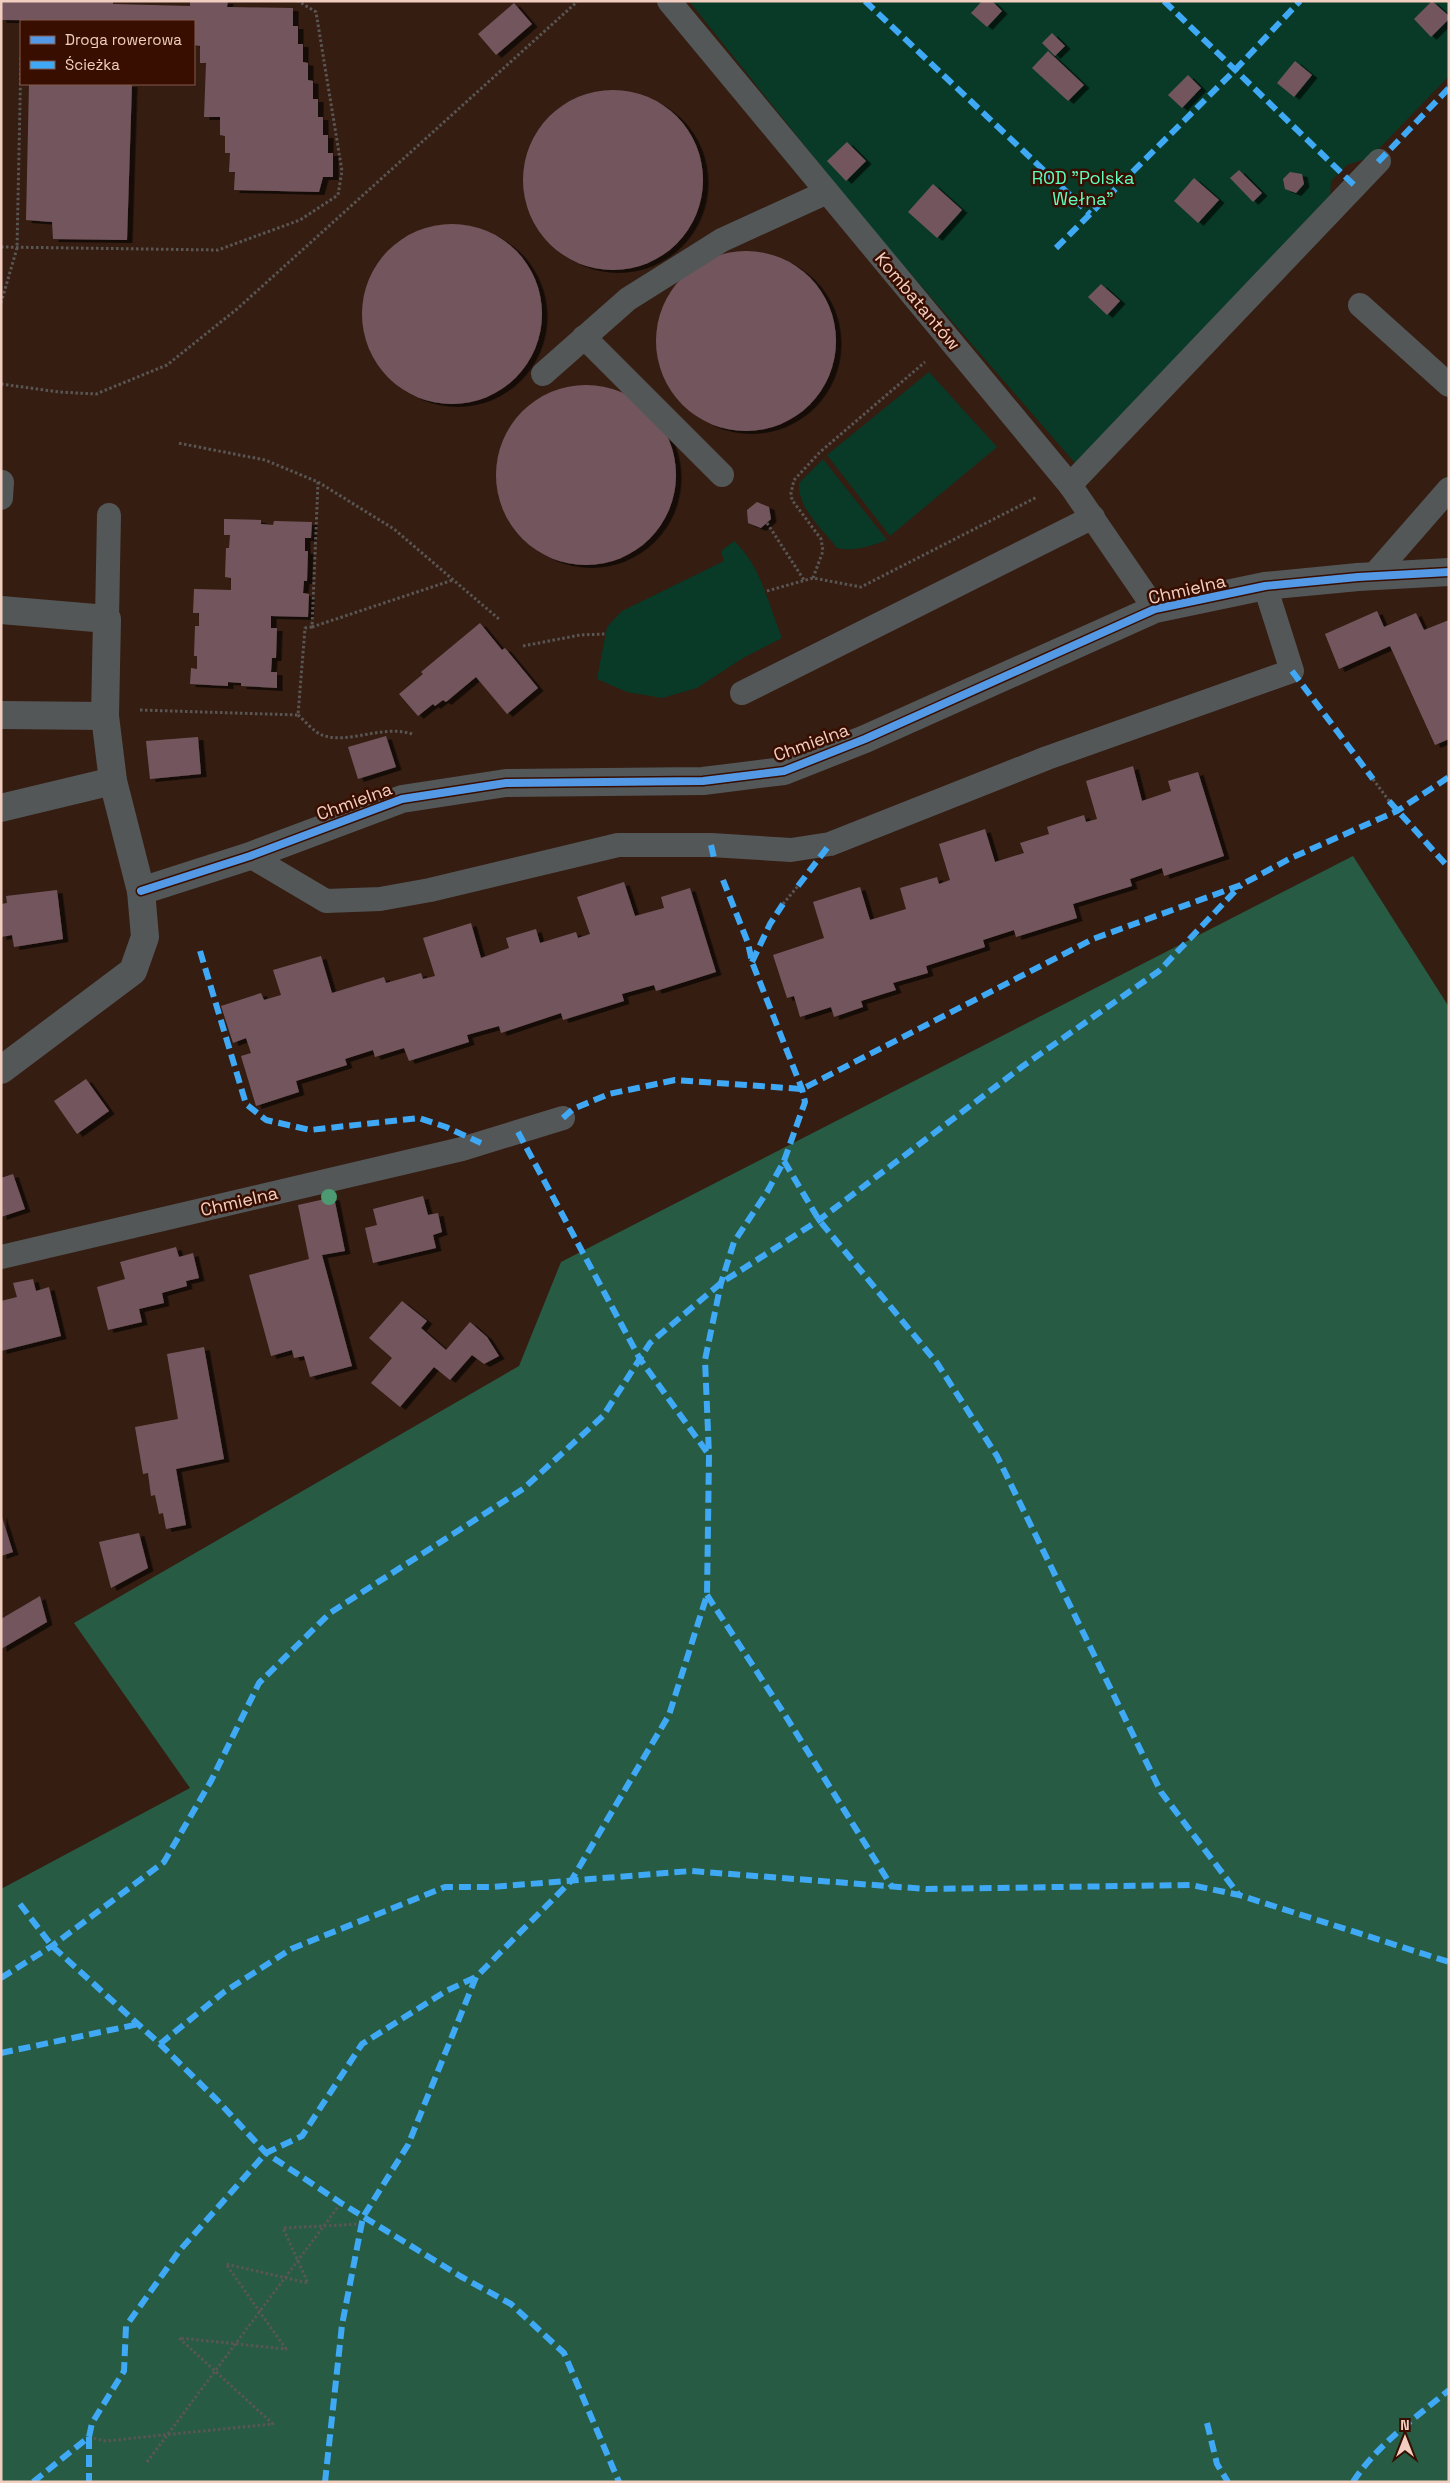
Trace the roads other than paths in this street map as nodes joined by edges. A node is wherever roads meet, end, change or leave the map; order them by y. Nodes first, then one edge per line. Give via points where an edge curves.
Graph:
1 (669, 1) edge
2 (1379, 161) dead end
3 (827, 192) junction
4 (1360, 306) dead end
5 (584, 337) junction
6 (543, 374) dead end
7 (1449, 385) edge
8 (722, 475) dead end
9 (1070, 485) junction
10 (1449, 490) edge
11 (109, 516) dead end
12 (1093, 518) junction
13 (1449, 572) edge
14 (1373, 576) junction
15 (1265, 586) junction
16 (1155, 609) junction
17 (1, 610) edge
18 (107, 618) junction
19 (742, 693) dead end
20 (1, 715) edge
21 (105, 716) junction
22 (113, 781) junction
23 (1, 808) edge
24 (250, 856) junction
25 (141, 891) junction
26 (1, 1070) edge
27 (563, 1118) dead end
28 (1, 1257) edge

1 - 3 lane, Kombatantów
2 - 9 lane
3 - 5 lane via 722,240 628,299
3 - 9 lane, Kombatantów
4 - 7 lane
5 - 6 lane
5 - 8 lane
9 - 12 lane, Kombatantów
10 - 14 lane
11 - 18 lane
12 - 16 lane, Kombatantów
12 - 19 lane
13 - 14 street, Chmielna
14 - 15 street, Chmielna
15 - 16 street, Chmielna
15 - 24 lane via 1292,671 1047,758 830,844 791,850 711,844 618,845 430,890 380,899 326,901
16 - 24 street, Chmielna via 865,739 784,771 703,781 506,783 402,799
17 - 18 street
18 - 21 street
20 - 21 street
21 - 22 street
22 - 23 street
22 - 25 street
24 - 25 street, Chmielna
25 - 26 street via 145,937 133,972
27 - 28 lane, Chmielna via 462,1149

